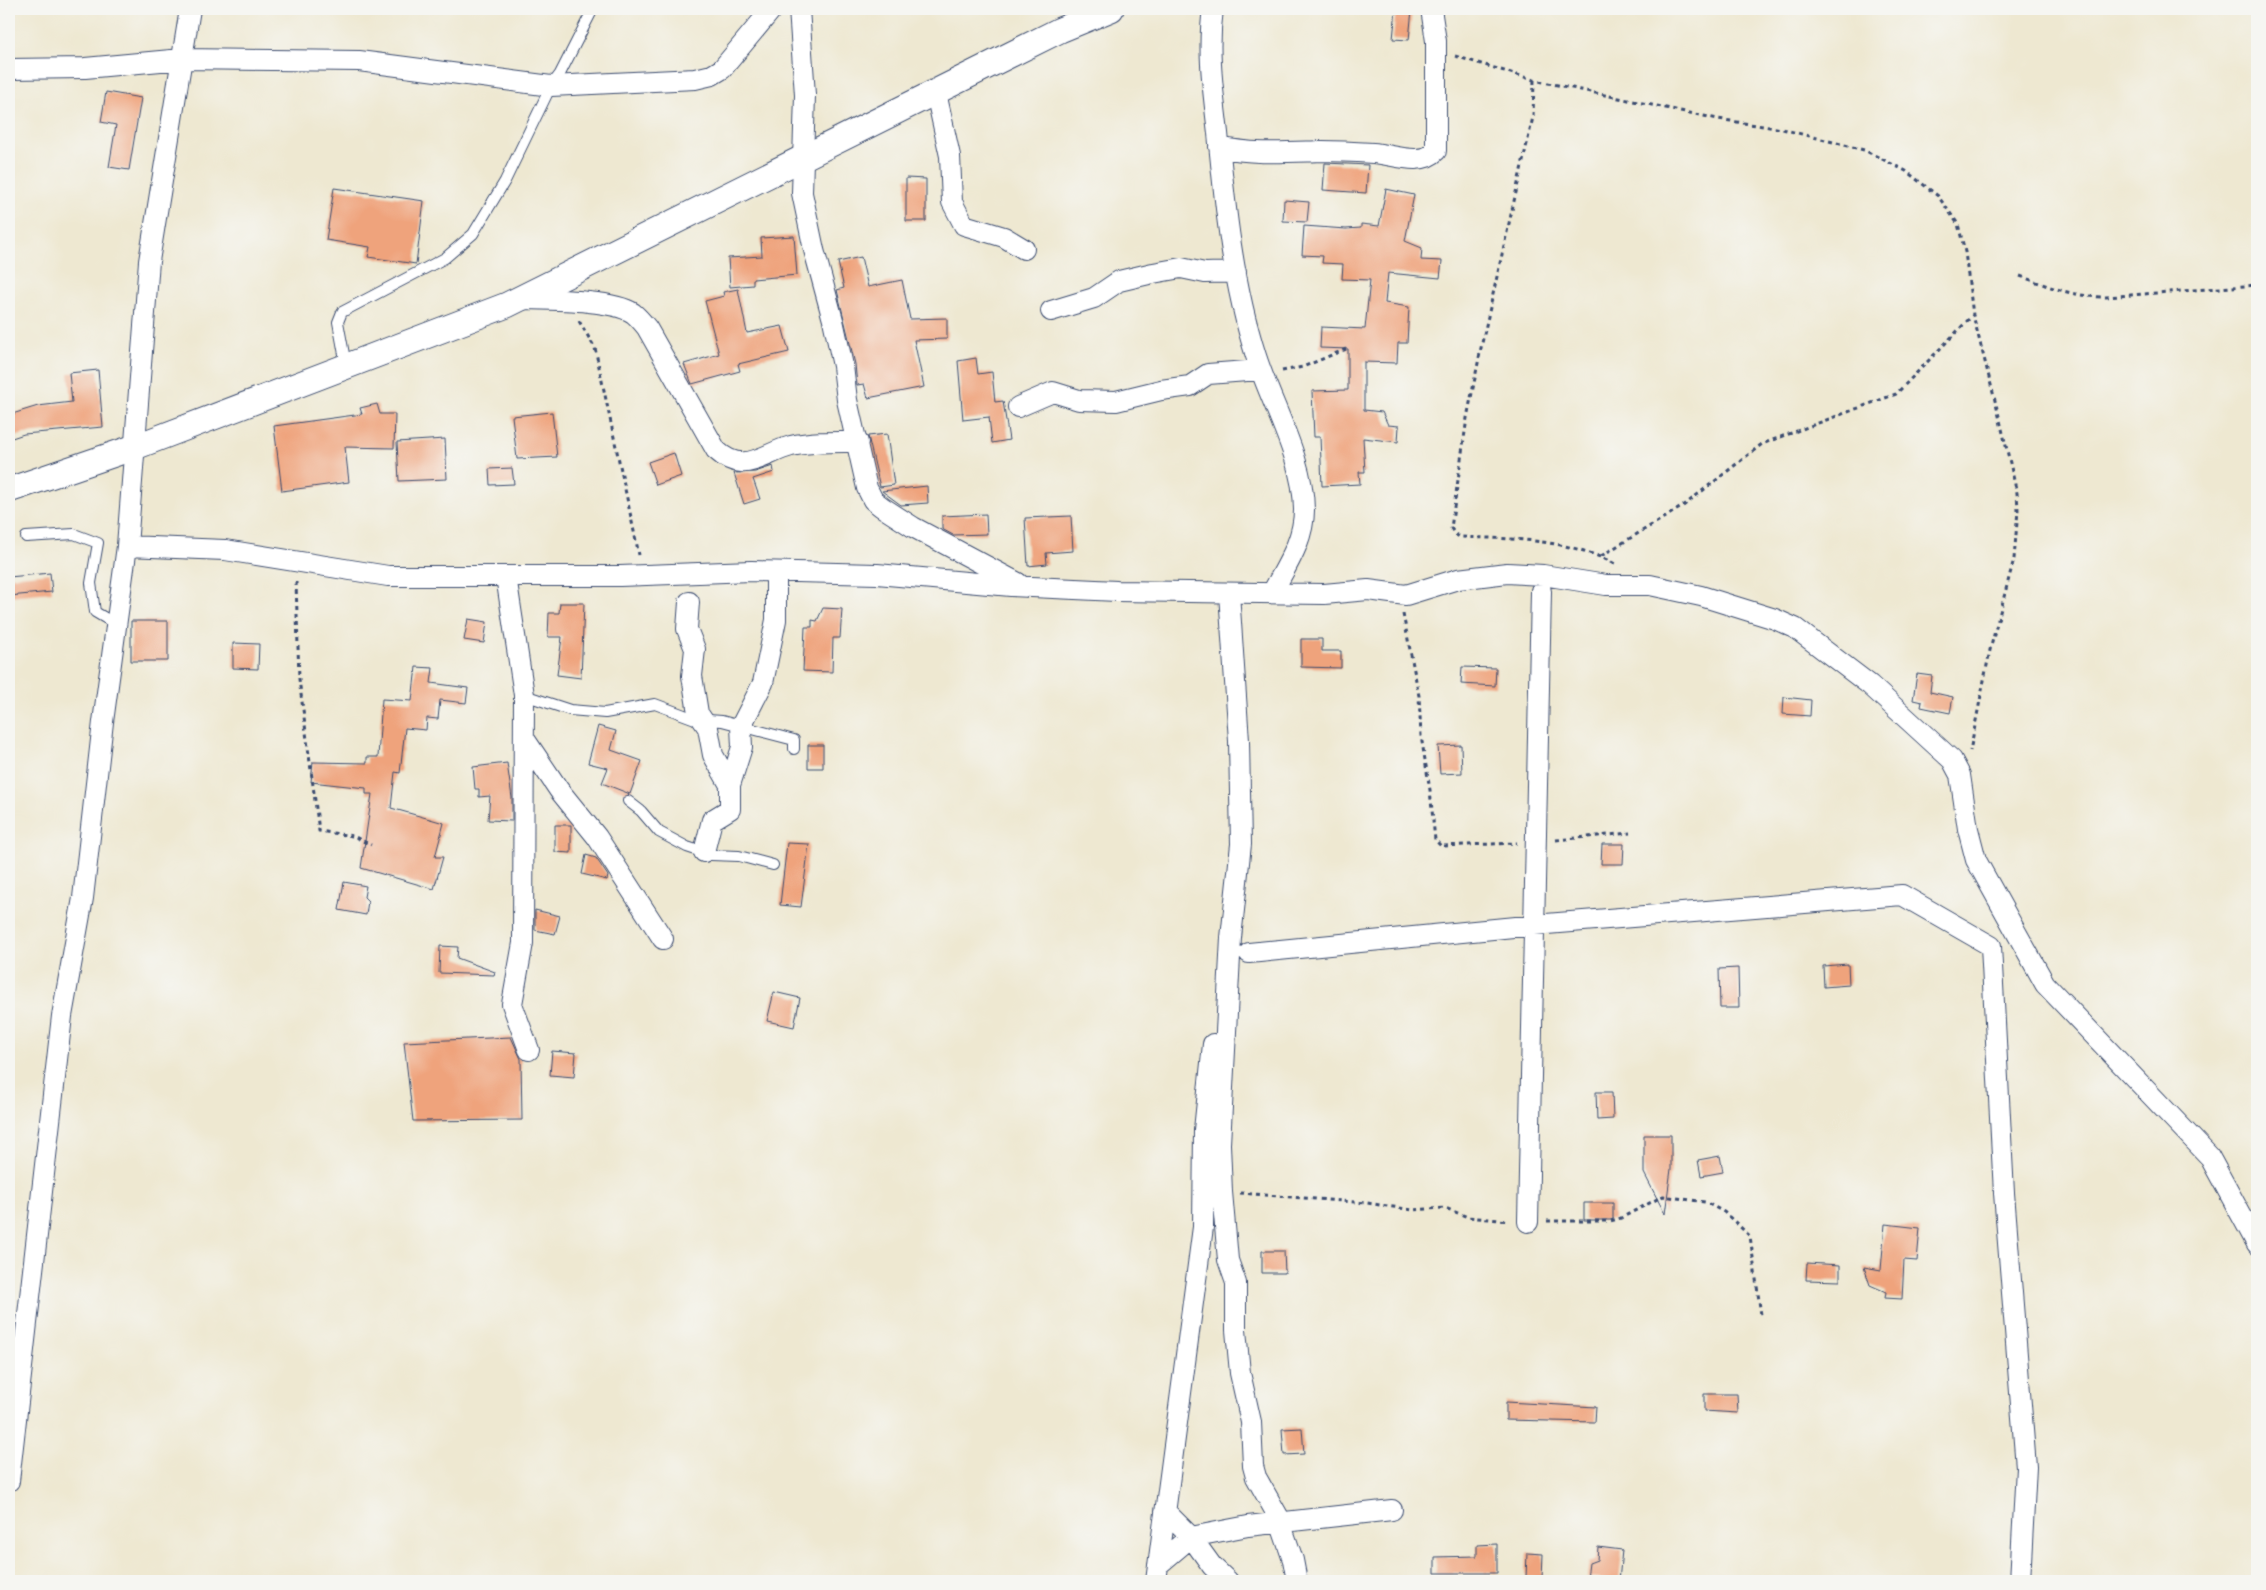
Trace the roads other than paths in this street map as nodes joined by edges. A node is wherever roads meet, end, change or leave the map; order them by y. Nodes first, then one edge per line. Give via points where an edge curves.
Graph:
1 (190, 9) edge
2 (593, 9) edge
3 (772, 9) edge
4 (799, 9) edge
5 (1111, 9) edge
6 (1213, 9) edge
7 (1431, 9) edge
8 (182, 59) junction
9 (9, 69) edge
10 (552, 86) junction
11 (929, 95) junction
12 (1219, 147) junction
13 (802, 158) junction
14 (1024, 249) dead end
15 (1236, 272) junction
16 (520, 299) junction
17 (1051, 311) dead end
18 (346, 366) junction
19 (1261, 372) junction
20 (1018, 407) dead end
21 (858, 442) junction
22 (135, 447) junction
23 (9, 490) edge
24 (26, 538) dead end
25 (127, 546) junction
26 (776, 572) junction
27 (506, 576) junction
28 (1026, 587) junction
29 (1541, 591) dead end
30 (1228, 593) junction
31 (1272, 593) junction
32 (689, 602) dead end
33 (117, 624) junction
34 (524, 695) junction
35 (703, 720) junction
36 (741, 726) junction
37 (524, 738) junction
38 (794, 749) dead end
39 (730, 785) junction
40 (628, 801) dead end
41 (704, 852) junction
42 (773, 865) dead end
43 (1534, 926) junction
44 (1231, 938) junction
45 (662, 939) dead end
46 (1250, 953) dead end
47 (529, 1050) dead end
48 (1528, 1222) dead end
49 (2257, 1244) edge
50 (9, 1481) edge
51 (1392, 1510) dead end
52 (1165, 1511) junction
53 (1280, 1522) junction
54 (1192, 1537) junction
55 (1157, 1573) edge
56 (1228, 1581) edge
57 (1297, 1581) edge
58 (2020, 1581) edge

1 - 8 street
2 - 10 lane
3 - 10 street via 722,68 712,75 695,79
4 - 13 street via 805,95
5 - 11 street via 1060,30
6 - 12 street via 1209,48
7 - 12 street via 1436,52 1436,151 1431,156 1416,158 1326,151 1262,153
8 - 9 street via 85,68
8 - 10 street via 359,61
8 - 22 street via 149,261
10 - 18 lane via 505,181 473,234 445,258 342,312 338,322
11 - 13 street
11 - 14 street via 938,102 950,156 952,202 964,225 1004,237
12 - 15 street
13 - 16 street
13 - 21 street via 802,193
15 - 17 street via 1205,273 1181,268 1153,273 1120,281 1094,298
15 - 19 street
16 - 18 street
16 - 21 street via 604,304 634,314 647,328 716,450 725,459 751,462 790,446
18 - 22 street
19 - 20 street via 1208,374 1190,386 1116,401 1079,400 1053,392
19 - 31 street via 1294,461 1303,491 1304,510 1302,537
21 - 28 street via 867,488 882,508
22 - 23 street
22 - 25 street
24 - 33 lane via 74,534 98,543 91,583 95,612
25 - 27 street via 225,550 388,576
25 - 33 street
26 - 27 street
26 - 28 street via 877,574
26 - 36 street via 776,620 763,684
27 - 34 street
28 - 30 street
29 - 43 street
30 - 31 street
30 - 44 street via 1239,741 1241,844
31 - 49 street via 1324,594 1368,590 1411,595 1458,579 1507,573 1542,575 1606,585 1650,586 1701,596 1795,628 1838,658 1952,760 1960,774 1976,860 2045,984 2209,1156
32 - 35 street via 687,629 695,649 692,676 698,713
33 - 50 street via 83,898 62,1016
34 - 35 lane via 570,710 605,713 655,704
34 - 37 street
35 - 36 lane
35 - 39 street via 708,728 713,754
36 - 38 lane via 794,740
36 - 39 street via 742,747
37 - 45 street via 559,790 597,837
37 - 47 street via 523,943 512,1004
39 - 41 street via 730,809 712,820
40 - 41 lane via 659,832
41 - 42 lane via 739,856
43 - 46 street
43 - 48 street
43 - 58 street via 1902,895 1991,946 2004,1193 2026,1467
44 - 52 street via 1216,1020 1204,1130 1204,1227
44 - 53 street via 1220,1144 1226,1248 1236,1283 1236,1330 1240,1373 1251,1422 1253,1466
51 - 53 street
52 - 54 street
52 - 55 street
53 - 54 street
53 - 57 street
54 - 55 street
54 - 56 street via 1212,1566

